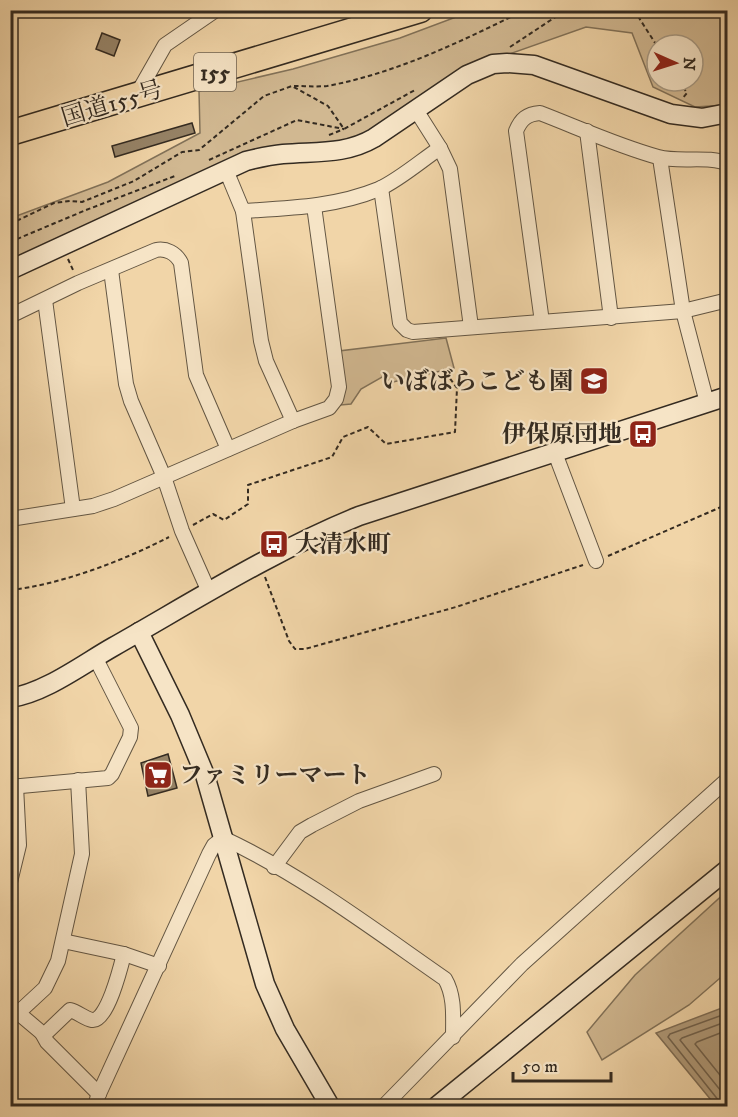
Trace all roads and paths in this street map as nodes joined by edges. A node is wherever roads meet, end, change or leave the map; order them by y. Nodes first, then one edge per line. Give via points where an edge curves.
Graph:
1 (216, 10) edge
2 (420, 10) edge
3 (525, 10) edge
4 (566, 10) edge
5 (634, 10) edge
6 (649, 33) edge
7 (502, 52) dead end
8 (291, 86) junction
9 (423, 86) dead end
10 (687, 93) edge
11 (136, 96) junction
12 (681, 101) dead end
13 (416, 110) junction
14 (728, 112) edge
15 (587, 131) junction
16 (10, 133) edge
17 (440, 148) junction
18 (660, 158) junction
19 (728, 164) edge
20 (226, 170) junction
21 (199, 183) junction
22 (381, 188) junction
23 (314, 206) junction
24 (243, 211) junction
25 (10, 224) edge
26 (10, 242) edge
27 (62, 245) junction
28 (10, 270) edge
29 (111, 270) junction
30 (78, 283) junction
31 (45, 300) junction
32 (728, 300) edge
33 (683, 311) junction
34 (10, 316) edge
35 (611, 318) junction
36 (542, 322) junction
37 (471, 327) junction
38 (443, 369) dead end
39 (728, 396) edge
40 (707, 403) junction
41 (293, 421) junction
42 (228, 449) junction
43 (555, 453) junction
44 (164, 477) junction
45 (728, 504) edge
46 (73, 509) junction
47 (10, 519) edge
48 (182, 531) junction
49 (596, 561) junction
50 (260, 563) junction
51 (10, 590) edge
52 (208, 591) junction
53 (139, 632) junction
54 (95, 657) junction
55 (10, 698) edge
56 (434, 774) dead end
57 (728, 779) edge
58 (78, 780) junction
59 (13, 787) edge
60 (223, 838) junction
61 (274, 867) junction
62 (728, 870) edge
63 (10, 882) edge
64 (63, 940) junction
65 (124, 954) junction
66 (159, 966) junction
67 (14, 1009) edge
68 (42, 1033) junction
69 (453, 1037) junction
70 (97, 1100) edge
71 (330, 1107) edge
72 (384, 1107) edge
73 (437, 1107) edge

1 - 11 street via 165,45
2 - 11 highway, 国道155号 / 155
3 - 8 path via 443,50 373,73 325,86
4 - 7 path
5 - 6 path
8 - 9 path via 328,106 344,129
8 - 25 path via 264,96 198,150 182,152 134,181 81,202 54,203
10 - 12 path
11 - 16 highway, 国道155号 / 155
13 - 14 street via 467,75 493,64 507,63 534,65 671,114 702,118
13 - 17 street
13 - 20 street via 351,148 261,157
15 - 18 street
15 - 35 street
15 - 36 street via 540,113 526,116 516,131
17 - 22 street
17 - 37 street via 450,169
18 - 19 street
18 - 33 street
20 - 21 street
20 - 24 street
21 - 26 path via 179,174
21 - 27 street
22 - 23 street
22 - 37 street via 400,323 413,332
23 - 24 street
23 - 41 street via 339,387 328,408
24 - 41 street via 266,361
27 - 28 street
27 - 30 path
29 - 30 street
29 - 42 street via 156,250 178,257 196,375
29 - 44 street via 126,384
30 - 31 street
31 - 34 street
31 - 46 street
32 - 33 street
33 - 35 street
33 - 40 street
35 - 36 street
36 - 37 street
38 - 48 path via 457,388 455,432 386,444 368,428 343,437 332,457 248,485 248,504 224,520 213,514
39 - 40 street
40 - 43 street
41 - 42 street
42 - 44 street
43 - 49 street
43 - 50 street via 359,516 314,534
44 - 46 street via 93,506
44 - 48 street
45 - 49 path
46 - 47 street
48 - 51 path via 143,551 80,573
48 - 52 street
49 - 50 path via 456,607 305,649 295,649 289,641
50 - 52 street
52 - 53 street
53 - 54 street
53 - 60 street via 205,775
54 - 55 street via 44,686
54 - 58 street via 131,732 108,778
56 - 61 street via 359,801 312,825 300,832
57 - 69 street via 522,964
58 - 59 street
58 - 64 street via 82,854
59 - 63 street via 19,845
60 - 61 street
60 - 66 street via 209,854
60 - 71 street via 265,984 285,1029
61 - 69 street via 334,902 445,979 451,989
62 - 73 street
64 - 65 street
64 - 67 street via 45,988
65 - 66 street
65 - 68 street via 116,984 98,1020 70,1011
66 - 70 street
67 - 68 street
68 - 70 street
69 - 72 street

